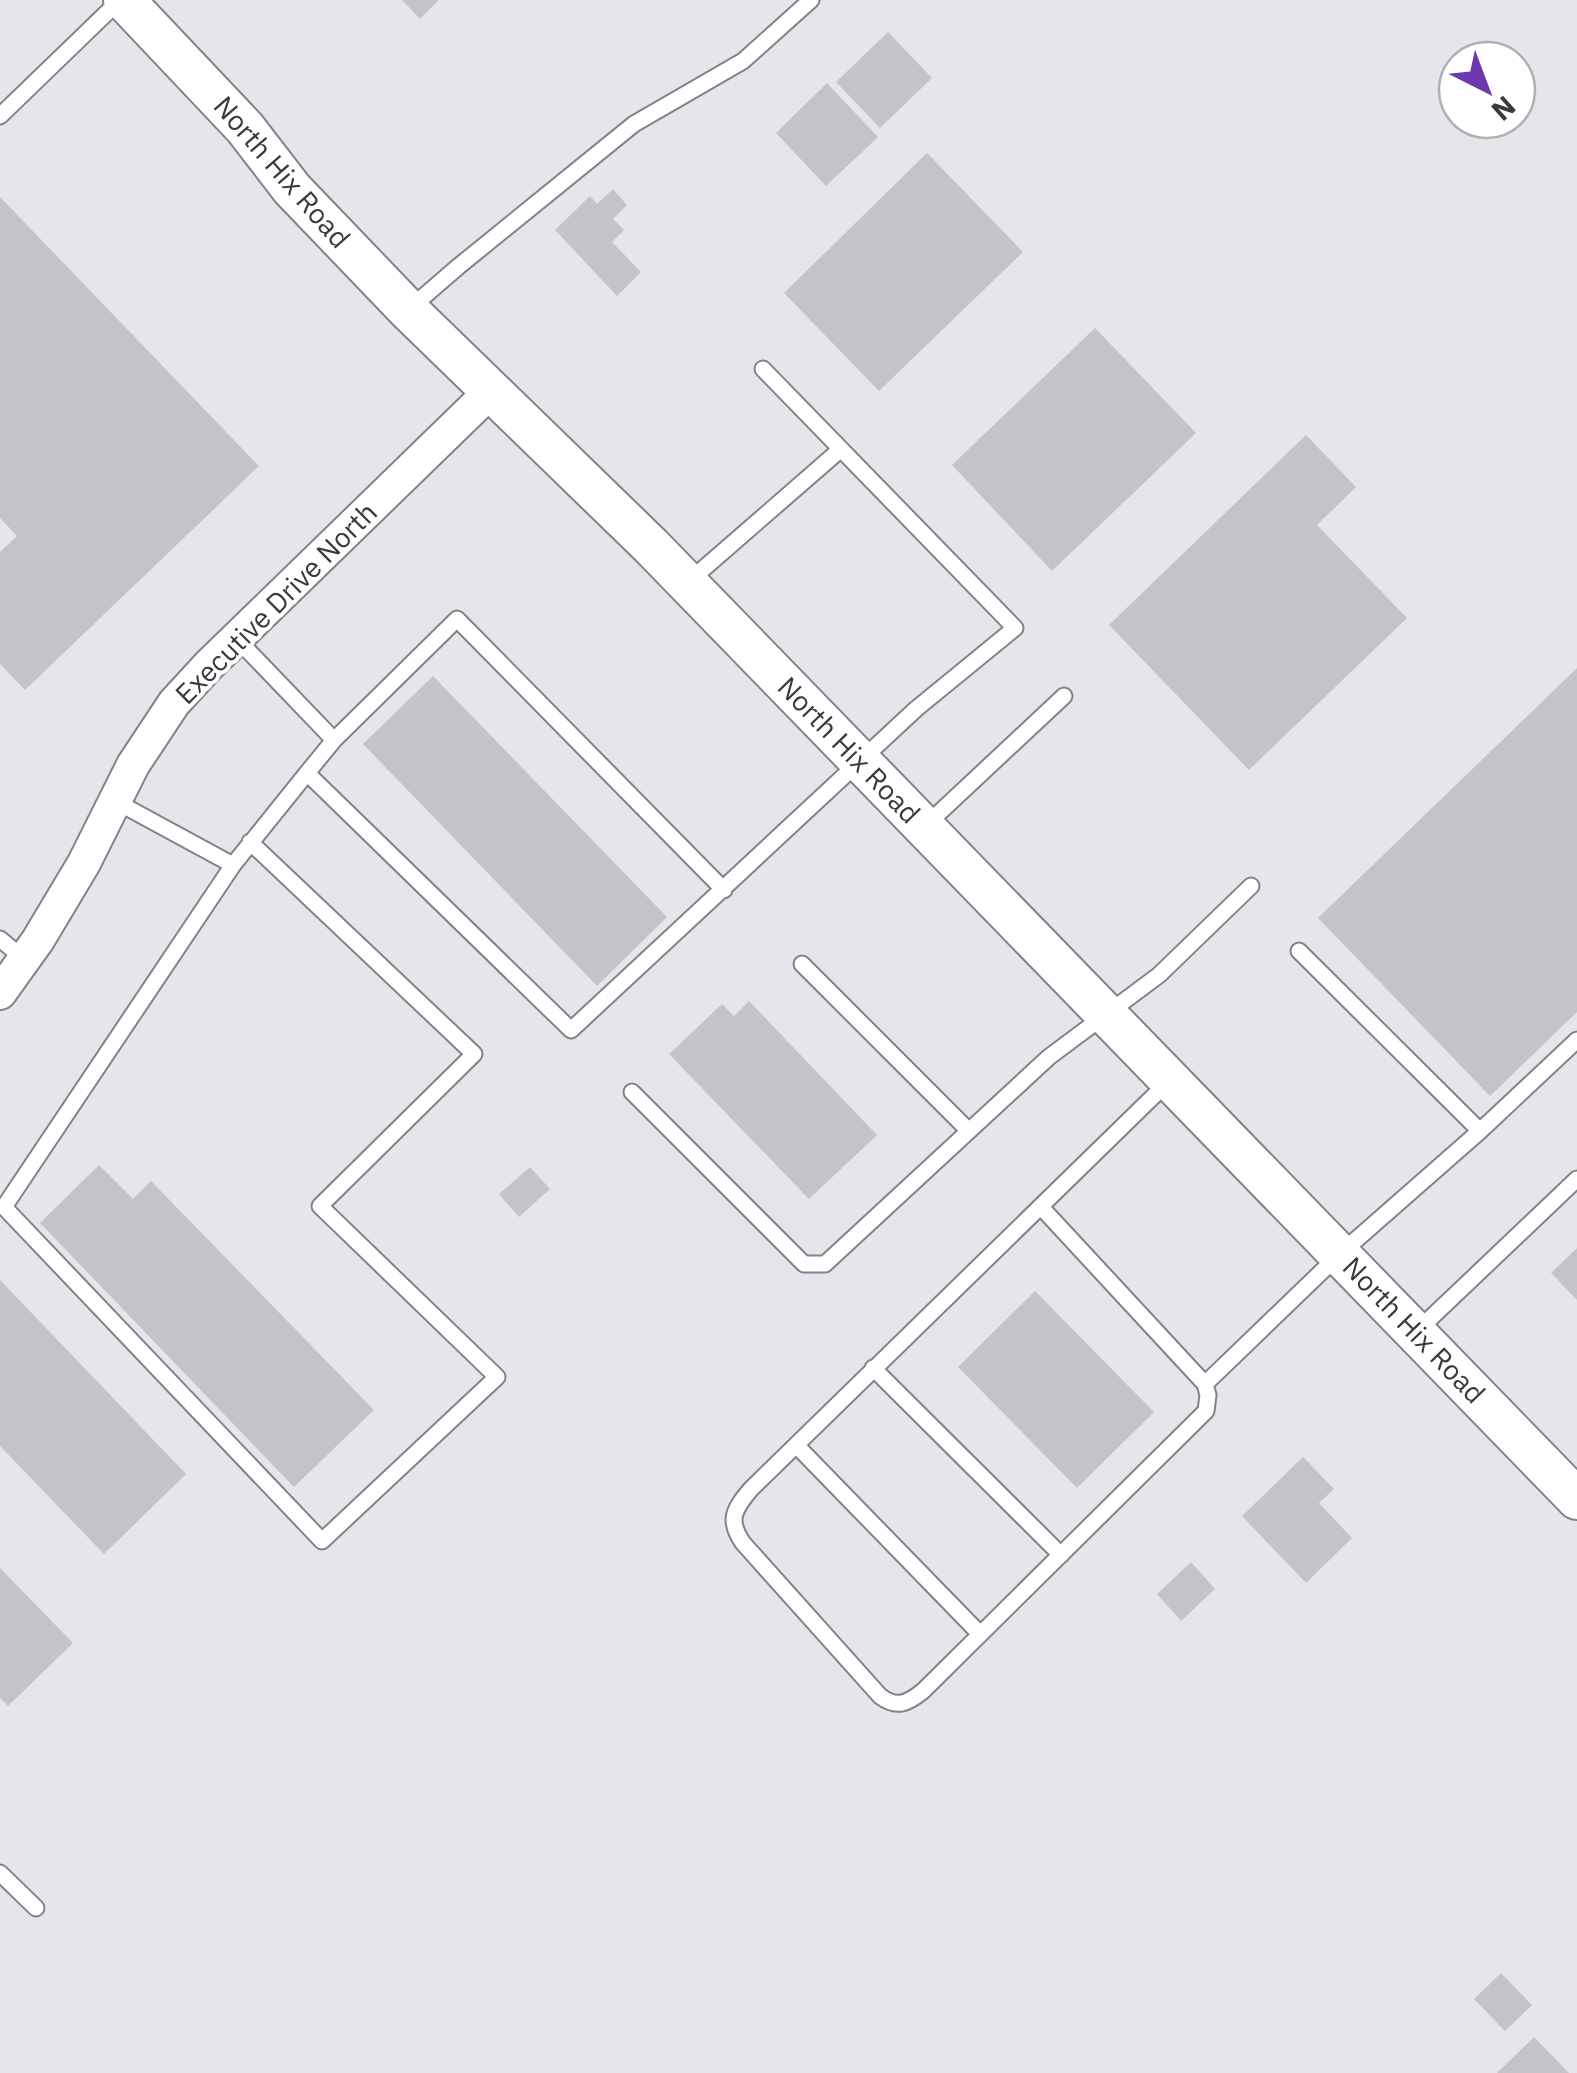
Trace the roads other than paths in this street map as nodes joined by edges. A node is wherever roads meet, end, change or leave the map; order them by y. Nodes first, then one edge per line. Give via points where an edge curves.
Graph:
1 (122, 0) edge
2 (811, 0) edge
3 (0, 116) edge
4 (408, 310) junction
5 (763, 369) dead end
6 (491, 392) junction
7 (841, 449) junction
8 (688, 584) junction
9 (236, 638) junction
10 (1064, 696) dead end
11 (334, 740) junction
12 (861, 762) junction
13 (307, 773) junction
14 (115, 801) junction
15 (924, 827) junction
16 (250, 842) junction
17 (233, 865) junction
18 (1251, 886) dead end
19 (724, 890) junction
20 (12, 949) edge
21 (1300, 951) dead end
22 (802, 964) dead end
23 (0, 993) edge
24 (1108, 1014) junction
25 (1577, 1040) edge
26 (1170, 1080) junction
27 (632, 1092) dead end
28 (968, 1131) junction
29 (1480, 1131) junction
30 (1577, 1179) edge
31 (2, 1204) edge
32 (1041, 1206) junction
33 (1340, 1253) junction
34 (1416, 1332) junction
35 (874, 1368) junction
36 (1205, 1384) junction
37 (796, 1445) junction
38 (1577, 1499) edge
39 (1061, 1555) junction
40 (980, 1634) junction
41 (0, 1872) edge
42 (36, 1908) dead end

1 - 3 lane
1 - 4 street, North Hix Road
2 - 4 lane via 743,61 634,124
4 - 6 street, North Hix Road
5 - 7 lane
6 - 8 street, North Hix Road
6 - 9 street, Executive Drive North
7 - 8 lane
7 - 12 lane via 1015,628
8 - 12 street, North Hix Road
9 - 11 lane
9 - 14 street, Executive Drive North via 174,703
10 - 15 lane
11 - 13 lane
11 - 19 lane via 457,620
12 - 15 street, North Hix Road
12 - 19 lane
13 - 16 lane
13 - 19 lane via 570,1030
14 - 17 lane
14 - 20 street, Executive Drive North via 38,940
15 - 24 street, North Hix Road
16 - 17 lane
16 - 31 lane via 474,1054 320,1206 497,1377 322,1541
17 - 31 lane
18 - 24 lane via 1160,975
20 - 23 street, Executive Drive North
21 - 29 lane
22 - 28 lane
24 - 26 street, North Hix Road
24 - 28 lane
25 - 29 lane
26 - 32 lane
26 - 33 street, North Hix Road
27 - 28 lane via 804,1264 825,1264
29 - 33 lane
30 - 34 lane
32 - 35 lane
32 - 36 lane
33 - 34 street, North Hix Road
33 - 36 lane
34 - 38 street, North Hix Road
35 - 37 lane
35 - 39 lane
36 - 39 lane via 1206,1411
37 - 40 lane
37 - 40 lane via 744,1496 734,1527 880,1696 899,1705 914,1699
39 - 40 lane
41 - 42 lane

